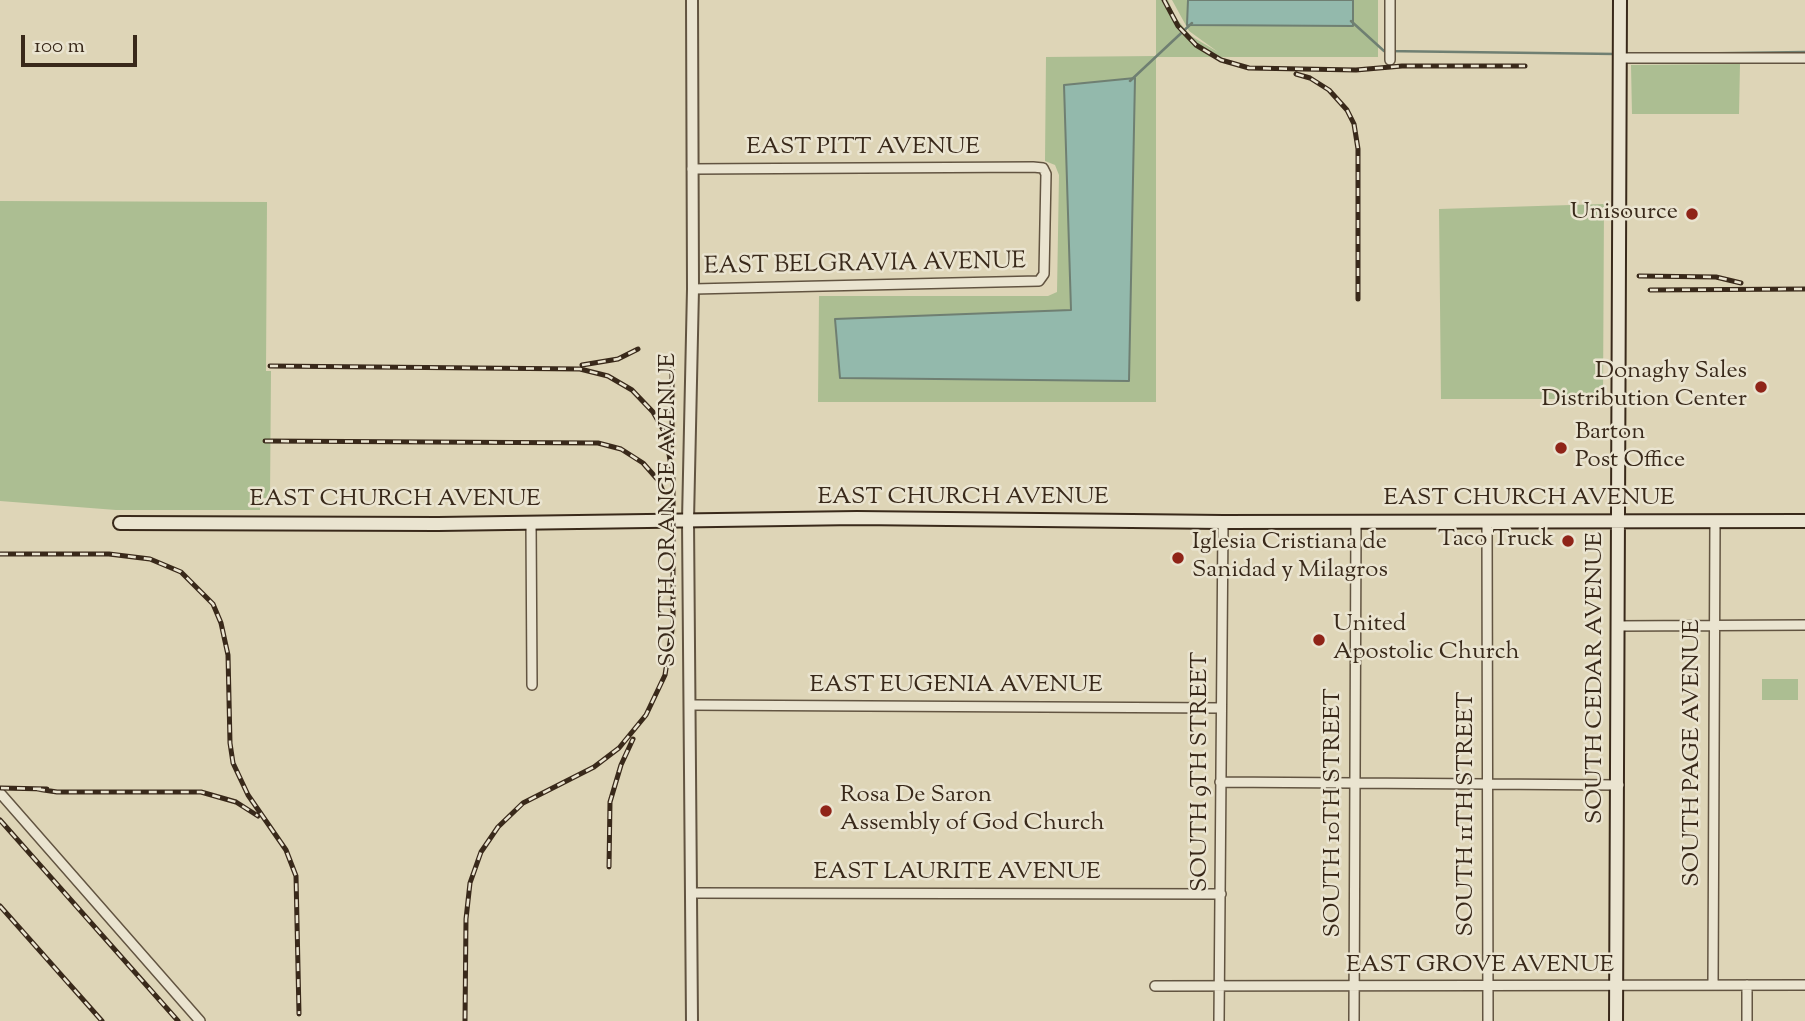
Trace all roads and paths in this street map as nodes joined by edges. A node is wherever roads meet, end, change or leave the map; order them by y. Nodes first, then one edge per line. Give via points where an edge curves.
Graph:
1 (692, 0) edge
2 (1391, 0) edge
3 (1620, 0) edge
4 (1619, 58) junction
5 (1805, 58) edge
6 (1391, 60) dead end
7 (1034, 166) joint
8 (692, 169) junction
9 (693, 289) junction
10 (688, 520) junction
11 (1619, 520) junction
12 (1356, 521) junction
13 (1715, 521) junction
14 (1805, 521) edge
15 (531, 522) junction
16 (1223, 522) junction
17 (120, 523) dead end
18 (1487, 523) junction
19 (1713, 625) junction
20 (1805, 625) edge
21 (1617, 626) junction
22 (532, 685) dead end
23 (690, 705) junction
24 (1221, 708) junction
25 (1354, 781) junction
26 (1220, 782) junction
27 (1487, 784) junction
28 (1619, 785) junction
29 (0, 793) edge
30 (692, 893) junction
31 (1221, 894) junction
32 (1219, 985) junction
33 (1713, 985) junction
34 (1747, 985) junction
35 (1805, 985) edge
36 (1155, 986) dead end
37 (1616, 986) junction
38 (1355, 988) junction
39 (1489, 988) junction
40 (200, 1021) edge
41 (692, 1021) edge
42 (1219, 1021) edge
43 (1354, 1021) edge
44 (1488, 1021) edge
45 (1616, 1021) edge
46 (1747, 1021) edge

1 - 8 street, SOUTH ORANGE AVENUE
2 - 6 street
3 - 4 main road, SOUTH CEDAR AVENUE
4 - 5 street
4 - 11 main road, SOUTH CEDAR AVENUE
7 - 8 street, EAST PITT AVENUE
7 - 9 street, EAST BELGRAVIA AVENUE via 1046,174 1044,274 1039,281
8 - 9 street, SOUTH ORANGE AVENUE
9 - 10 street, SOUTH ORANGE AVENUE
10 - 15 main road, EAST CHURCH AVENUE
10 - 16 main road, EAST CHURCH AVENUE via 859,517
10 - 23 street, SOUTH ORANGE AVENUE
11 - 13 main road, EAST CHURCH AVENUE
11 - 18 main road, EAST CHURCH AVENUE
11 - 21 main road, SOUTH CEDAR AVENUE
12 - 16 main road, EAST CHURCH AVENUE
12 - 18 main road, EAST CHURCH AVENUE
12 - 25 street, SOUTH 10TH STREET
13 - 14 main road, EAST CHURCH AVENUE
13 - 19 street, SOUTH PAGE AVENUE
15 - 17 main road, EAST CHURCH AVENUE
15 - 22 street
16 - 24 street, SOUTH 9TH STREET
18 - 27 street, SOUTH 11TH STREET
19 - 20 street
19 - 21 street
19 - 33 street, SOUTH PAGE AVENUE
21 - 28 main road, SOUTH CEDAR AVENUE
23 - 24 street, EAST EUGENIA AVENUE
23 - 30 street, SOUTH ORANGE AVENUE
24 - 26 street, SOUTH 9TH STREET
25 - 26 street
25 - 27 street
25 - 38 street, SOUTH 10TH STREET
26 - 31 street, SOUTH 9TH STREET
27 - 28 street
27 - 39 street, SOUTH 11TH STREET
28 - 37 main road, SOUTH CEDAR AVENUE
29 - 40 street
30 - 31 street, EAST LAURITE AVENUE
30 - 41 street, SOUTH ORANGE AVENUE
31 - 32 street, SOUTH 9TH STREET
32 - 36 street, EAST GROVE AVENUE
32 - 38 street, EAST GROVE AVENUE
32 - 42 street, SOUTH 9TH STREET
33 - 34 street, EAST GROVE AVENUE
33 - 37 street, EAST GROVE AVENUE
34 - 35 street, EAST GROVE AVENUE
34 - 46 street
37 - 39 street, EAST GROVE AVENUE
37 - 45 main road, SOUTH CEDAR AVENUE
38 - 39 street, EAST GROVE AVENUE
38 - 43 street, SOUTH 10TH STREET
39 - 44 street, SOUTH 11TH STREET

